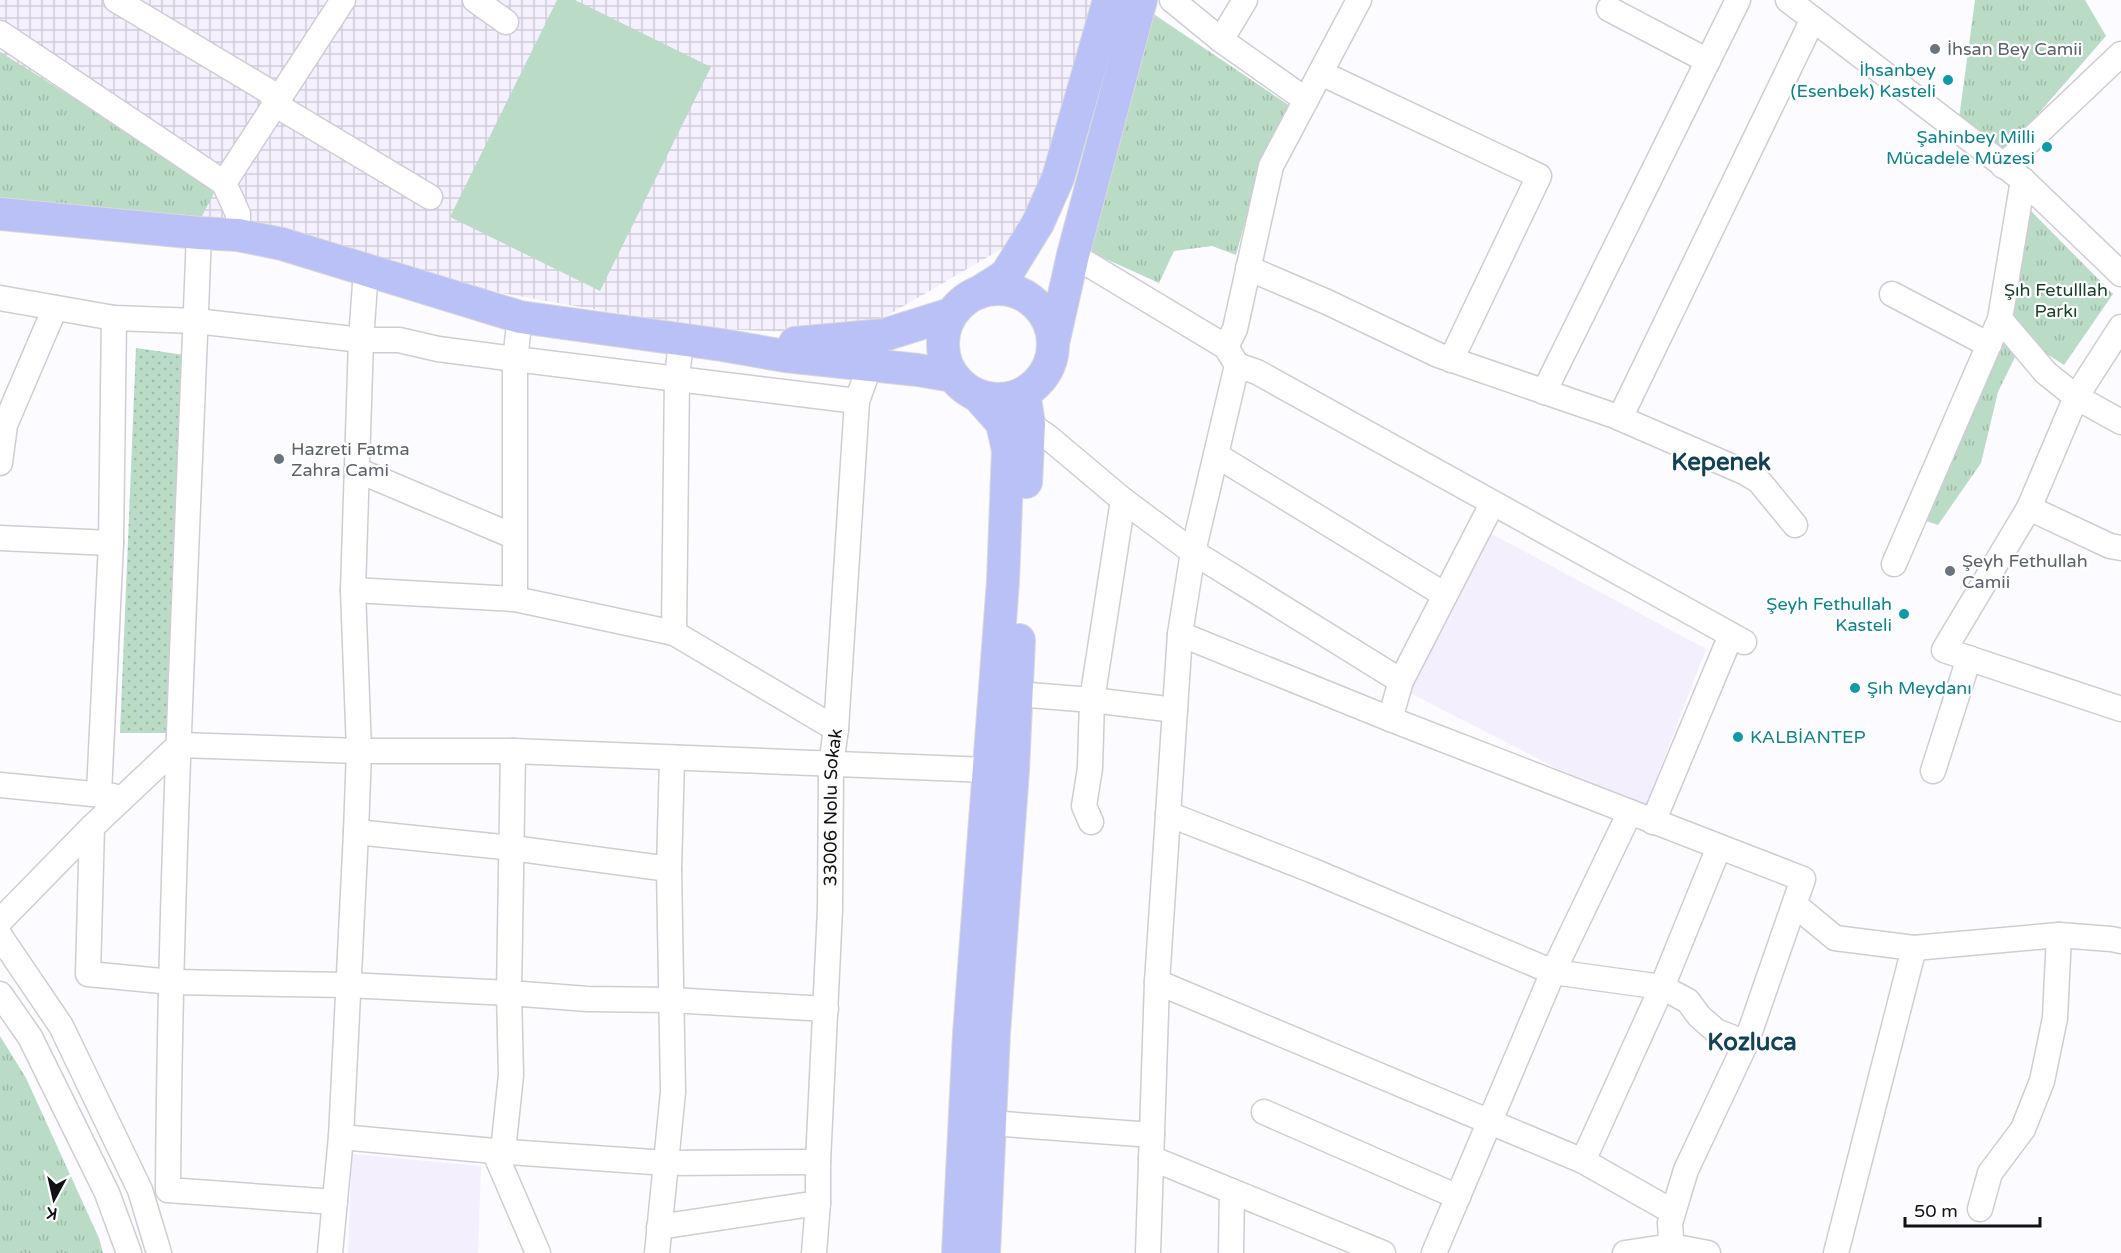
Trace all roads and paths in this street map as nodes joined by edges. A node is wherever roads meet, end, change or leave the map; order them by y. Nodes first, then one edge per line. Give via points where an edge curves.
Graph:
1 (116, 0) edge
2 (343, 0) edge
3 (475, 0) edge
4 (1110, 0) edge
5 (1141, 0) edge
6 (1172, 0) edge
7 (1245, 0) edge
8 (1359, 0) edge
9 (1738, 0) edge
10 (1788, 0) edge
11 (1609, 9) dead end
12 (1813, 19) junction
13 (506, 22) dead end
14 (0, 33) edge
15 (1221, 40) junction
16 (2121, 54) edge
17 (1708, 61) junction
18 (1321, 73) junction
19 (1306, 100) junction
20 (276, 105) junction
21 (2003, 166) junction
22 (2023, 180) junction
23 (224, 183) junction
24 (429, 197) dead end
25 (0, 214) edge
26 (199, 233) junction
27 (238, 235) junction
28 (1073, 255) junction
29 (1248, 268) junction
30 (366, 270) junction
31 (2121, 274) edge
32 (978, 292) junction
33 (1892, 294) dead end
34 (0, 298) edge
35 (55, 308) junction
36 (951, 314) junction
37 (520, 317) junction
38 (114, 318) junction
39 (2000, 319) junction
40 (196, 321) junction
41 (2121, 327) edge
42 (1054, 339) junction
43 (361, 340) junction
44 (681, 340) junction
45 (722, 345) junction
46 (1989, 345) junction
47 (1231, 356) junction
48 (515, 360) junction
49 (1451, 360) junction
50 (870, 365) junction
51 (953, 376) junction
52 (677, 378) junction
53 (1544, 392) junction
54 (1024, 393) junction
55 (978, 396) junction
56 (2076, 397) junction
57 (857, 401) junction
58 (1620, 418) junction
59 (2121, 422) edge
60 (1029, 424) junction
61 (1216, 455) junction
62 (0, 463) edge
63 (357, 470) junction
64 (1124, 500) junction
65 (1492, 504) junction
66 (2029, 508) junction
67 (1796, 525) dead end
68 (513, 536) junction
69 (0, 538) edge
70 (111, 543) junction
71 (2121, 548) edge
72 (1193, 552) junction
73 (1894, 564) dead end
74 (353, 590) junction
75 (1445, 595) junction
76 (515, 599) junction
77 (674, 633) junction
78 (1180, 634) junction
79 (1969, 658) junction
80 (1401, 681) junction
81 (1016, 694) junction
82 (1092, 700) junction
83 (2121, 709) edge
84 (1175, 710) junction
85 (1390, 719) junction
86 (836, 729) junction
87 (179, 746) junction
88 (359, 751) junction
89 (513, 751) junction
90 (672, 759) junction
91 (831, 765) junction
92 (988, 770) junction
93 (1933, 771) dead end
94 (0, 785) edge
95 (99, 793) junction
96 (124, 798) junction
97 (1630, 812) junction
98 (1168, 814) junction
99 (1091, 822) dead end
100 (1653, 822) junction
101 (92, 827) junction
102 (356, 832) junction
103 (512, 848) junction
104 (1719, 848) junction
105 (669, 869) junction
106 (1795, 905) junction
107 (0, 921) edge
108 (2059, 935) junction
109 (0, 936) edge
110 (2121, 941) edge
111 (1914, 948) junction
112 (1553, 972) junction
113 (172, 982) junction
114 (1157, 982) junction
115 (348, 985) junction
116 (1662, 987) junction
117 (509, 993) junction
118 (0, 994) edge
119 (671, 1000) junction
120 (826, 1010) junction
121 (1746, 1043) junction
122 (1264, 1113) dead end
123 (1490, 1120) junction
124 (990, 1123) junction
125 (341, 1137) junction
126 (1151, 1146) junction
127 (498, 1151) junction
128 (1583, 1161) junction
129 (818, 1162) junction
130 (667, 1163) junction
131 (1232, 1192) junction
132 (1458, 1197) junction
133 (335, 1202) junction
134 (818, 1203) junction
135 (1980, 1209) dead end
136 (1673, 1212) junction
137 (659, 1227) junction
138 (1671, 1250) edge
139 (129, 1253) edge
140 (159, 1253) edge
141 (330, 1253) edge
142 (538, 1253) edge
143 (657, 1253) edge
144 (814, 1253) edge
145 (958, 1253) edge
146 (984, 1253) edge
147 (1148, 1253) edge
148 (1230, 1253) edge
149 (1383, 1253) edge
150 (1434, 1253) edge
151 (1625, 1253) edge
152 (1708, 1253) edge
153 (1836, 1253) edge

1 - 20 street via 270,92
2 - 20 street
3 - 13 street
4 - 32 main road via 1058,178 1038,223 1006,275
5 - 28 main road
6 - 15 street
7 - 15 street
8 - 18 street
9 - 17 street
10 - 12 street
11 - 17 street
12 - 21 street
12 - 58 street
14 - 23 street
15 - 19 street
16 - 21 street
17 - 53 street
18 - 19 street
18 - 49 street via 1539,176
19 - 29 street via 1271,166
20 - 23 street
20 - 24 street
21 - 22 street
22 - 31 street
22 - 39 street
23 - 27 street via 238,214
25 - 26 main road
26 - 27 main road
26 - 40 street
27 - 30 main road
28 - 42 main road
28 - 47 street
29 - 47 street
29 - 49 street
30 - 37 main road
30 - 43 street
32 - 36 main road
32 - 42 main road via 1012,290 1028,297 1050,322
33 - 46 street
34 - 35 street
35 - 38 street
35 - 62 street via 5,425
36 - 45 main road via 884,335
36 - 51 main road via 943,345 945,361
37 - 44 main road
37 - 48 street
38 - 40 street
38 - 70 street
39 - 46 street
39 - 56 street via 2046,373
40 - 43 street
40 - 87 street
41 - 56 street
42 - 54 main road via 1052,360 1041,379
43 - 48 street via 399,340
43 - 63 street
44 - 45 main road
44 - 52 street
45 - 50 main road
46 - 73 street
47 - 61 street
47 - 65 street
48 - 52 street
48 - 68 street
49 - 53 street
50 - 51 main road
50 - 57 street, 33006 Nolu Sokak
51 - 55 main road
52 - 57 street
52 - 77 street
53 - 58 street
54 - 55 main road via 1010,398
54 - 60 main road
55 - 92 main road via 1002,423 1008,450 1003,581
56 - 59 street
56 - 66 street
57 - 86 street, 33006 Nolu Sokak
58 - 67 street via 1744,472 1759,482
60 - 64 street
60 - 81 main road
61 - 72 street
61 - 75 street
63 - 68 street
63 - 74 street
64 - 72 street
64 - 82 street
65 - 75 street
65 - 100 street via 1738,639
66 - 71 street
66 - 79 street via 1944,650
68 - 76 street
69 - 70 street
70 - 95 street
72 - 78 street
72 - 80 street
74 - 76 street
74 - 88 street
75 - 80 street
76 - 77 street
77 - 86 street
78 - 84 street
78 - 85 street
79 - 83 street
79 - 93 street
80 - 85 street
81 - 82 street
81 - 124 main road
82 - 84 street
82 - 99 street via 1090,768 1084,806
84 - 98 street
85 - 97 street
86 - 91 street, 33006 Nolu Sokak
87 - 88 street
87 - 96 street
87 - 113 street
88 - 89 street
88 - 102 street
89 - 90 street
89 - 103 street
90 - 91 street
90 - 105 street
91 - 92 street
91 - 120 street, 33006 Nolu Sokak
92 - 145 main road
94 - 95 street
95 - 96 street
96 - 101 street
97 - 100 street
97 - 112 street
98 - 112 street
98 - 114 street
100 - 104 street
101 - 107 street
101 - 113 street via 88,974
102 - 103 street
102 - 115 street
103 - 105 street
103 - 117 street
104 - 106 street via 1803,879
104 - 116 street
105 - 119 street
106 - 111 street via 1835,938
106 - 121 street
108 - 110 street
108 - 111 street
108 - 135 street via 2055,1018 2042,1081 2023,1129 1990,1173
109 - 140 street via 61,1026 140,1190
111 - 153 street
112 - 116 street
112 - 123 street
113 - 115 street
113 - 133 street via 168,1190
114 - 123 street
114 - 126 street
115 - 117 street
115 - 125 street
116 - 121 street via 1688,1001 1716,1031
116 - 128 street
117 - 119 street
117 - 127 street via 511,1075
118 - 139 street via 30,1037 107,1193
119 - 120 street
119 - 130 street via 673,1092
120 - 129 street, 33006 Nolu Sokak
121 - 136 street via 1686,1170
122 - 132 street
123 - 128 street
123 - 132 street
124 - 126 street
124 - 146 main road
125 - 127 street
125 - 133 street
126 - 131 street
126 - 147 street
127 - 130 street
127 - 142 street
128 - 136 street
129 - 130 street
129 - 134 street, 33006 Nolu Sokak
130 - 137 street
131 - 148 street
131 - 149 street
132 - 150 street
133 - 141 street
134 - 137 street
134 - 144 street, 33006 Nolu Sokak
136 - 138 street
137 - 143 street
138 - 151 street
138 - 152 street

